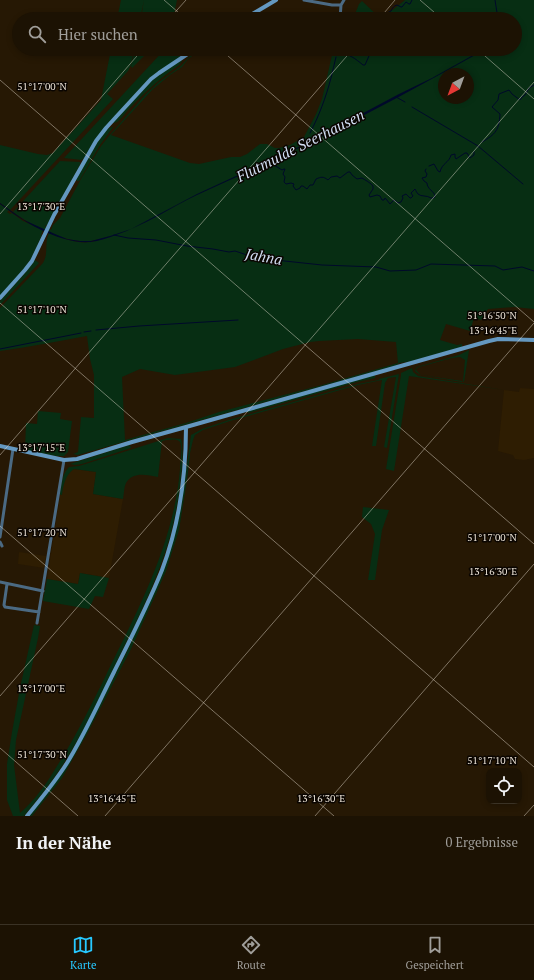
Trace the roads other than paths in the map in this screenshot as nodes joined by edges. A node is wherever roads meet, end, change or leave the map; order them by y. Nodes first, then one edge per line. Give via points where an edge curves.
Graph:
1 (276, 0) edge
2 (304, 0) edge
3 (344, 0) edge
4 (341, 5) junction
5 (256, 12) edge
6 (340, 12) edge
7 (185, 56) edge
8 (0, 298) edge
9 (534, 340) edge
10 (186, 427) junction
11 (0, 446) edge
12 (13, 449) junction
13 (64, 460) junction
14 (0, 537) edge
15 (0, 542) edge
16 (2, 546) dead end
17 (0, 582) edge
18 (7, 584) junction
19 (43, 591) junction
20 (39, 612) junction
21 (37, 623) dead end
22 (26, 816) edge

1 - 5 main road
2 - 4 street
3 - 4 street
4 - 6 street
7 - 8 main road via 152,79 106,128 88,154 34,258
9 - 10 main road via 489,340
10 - 13 main road via 77,459
10 - 22 main road via 186,452 178,509 162,570 145,610 68,762
11 - 12 main road
12 - 13 main road
12 - 14 street
13 - 19 street
15 - 16 street
17 - 18 street
18 - 19 street
18 - 20 street via 5,607
19 - 20 street
20 - 21 street

